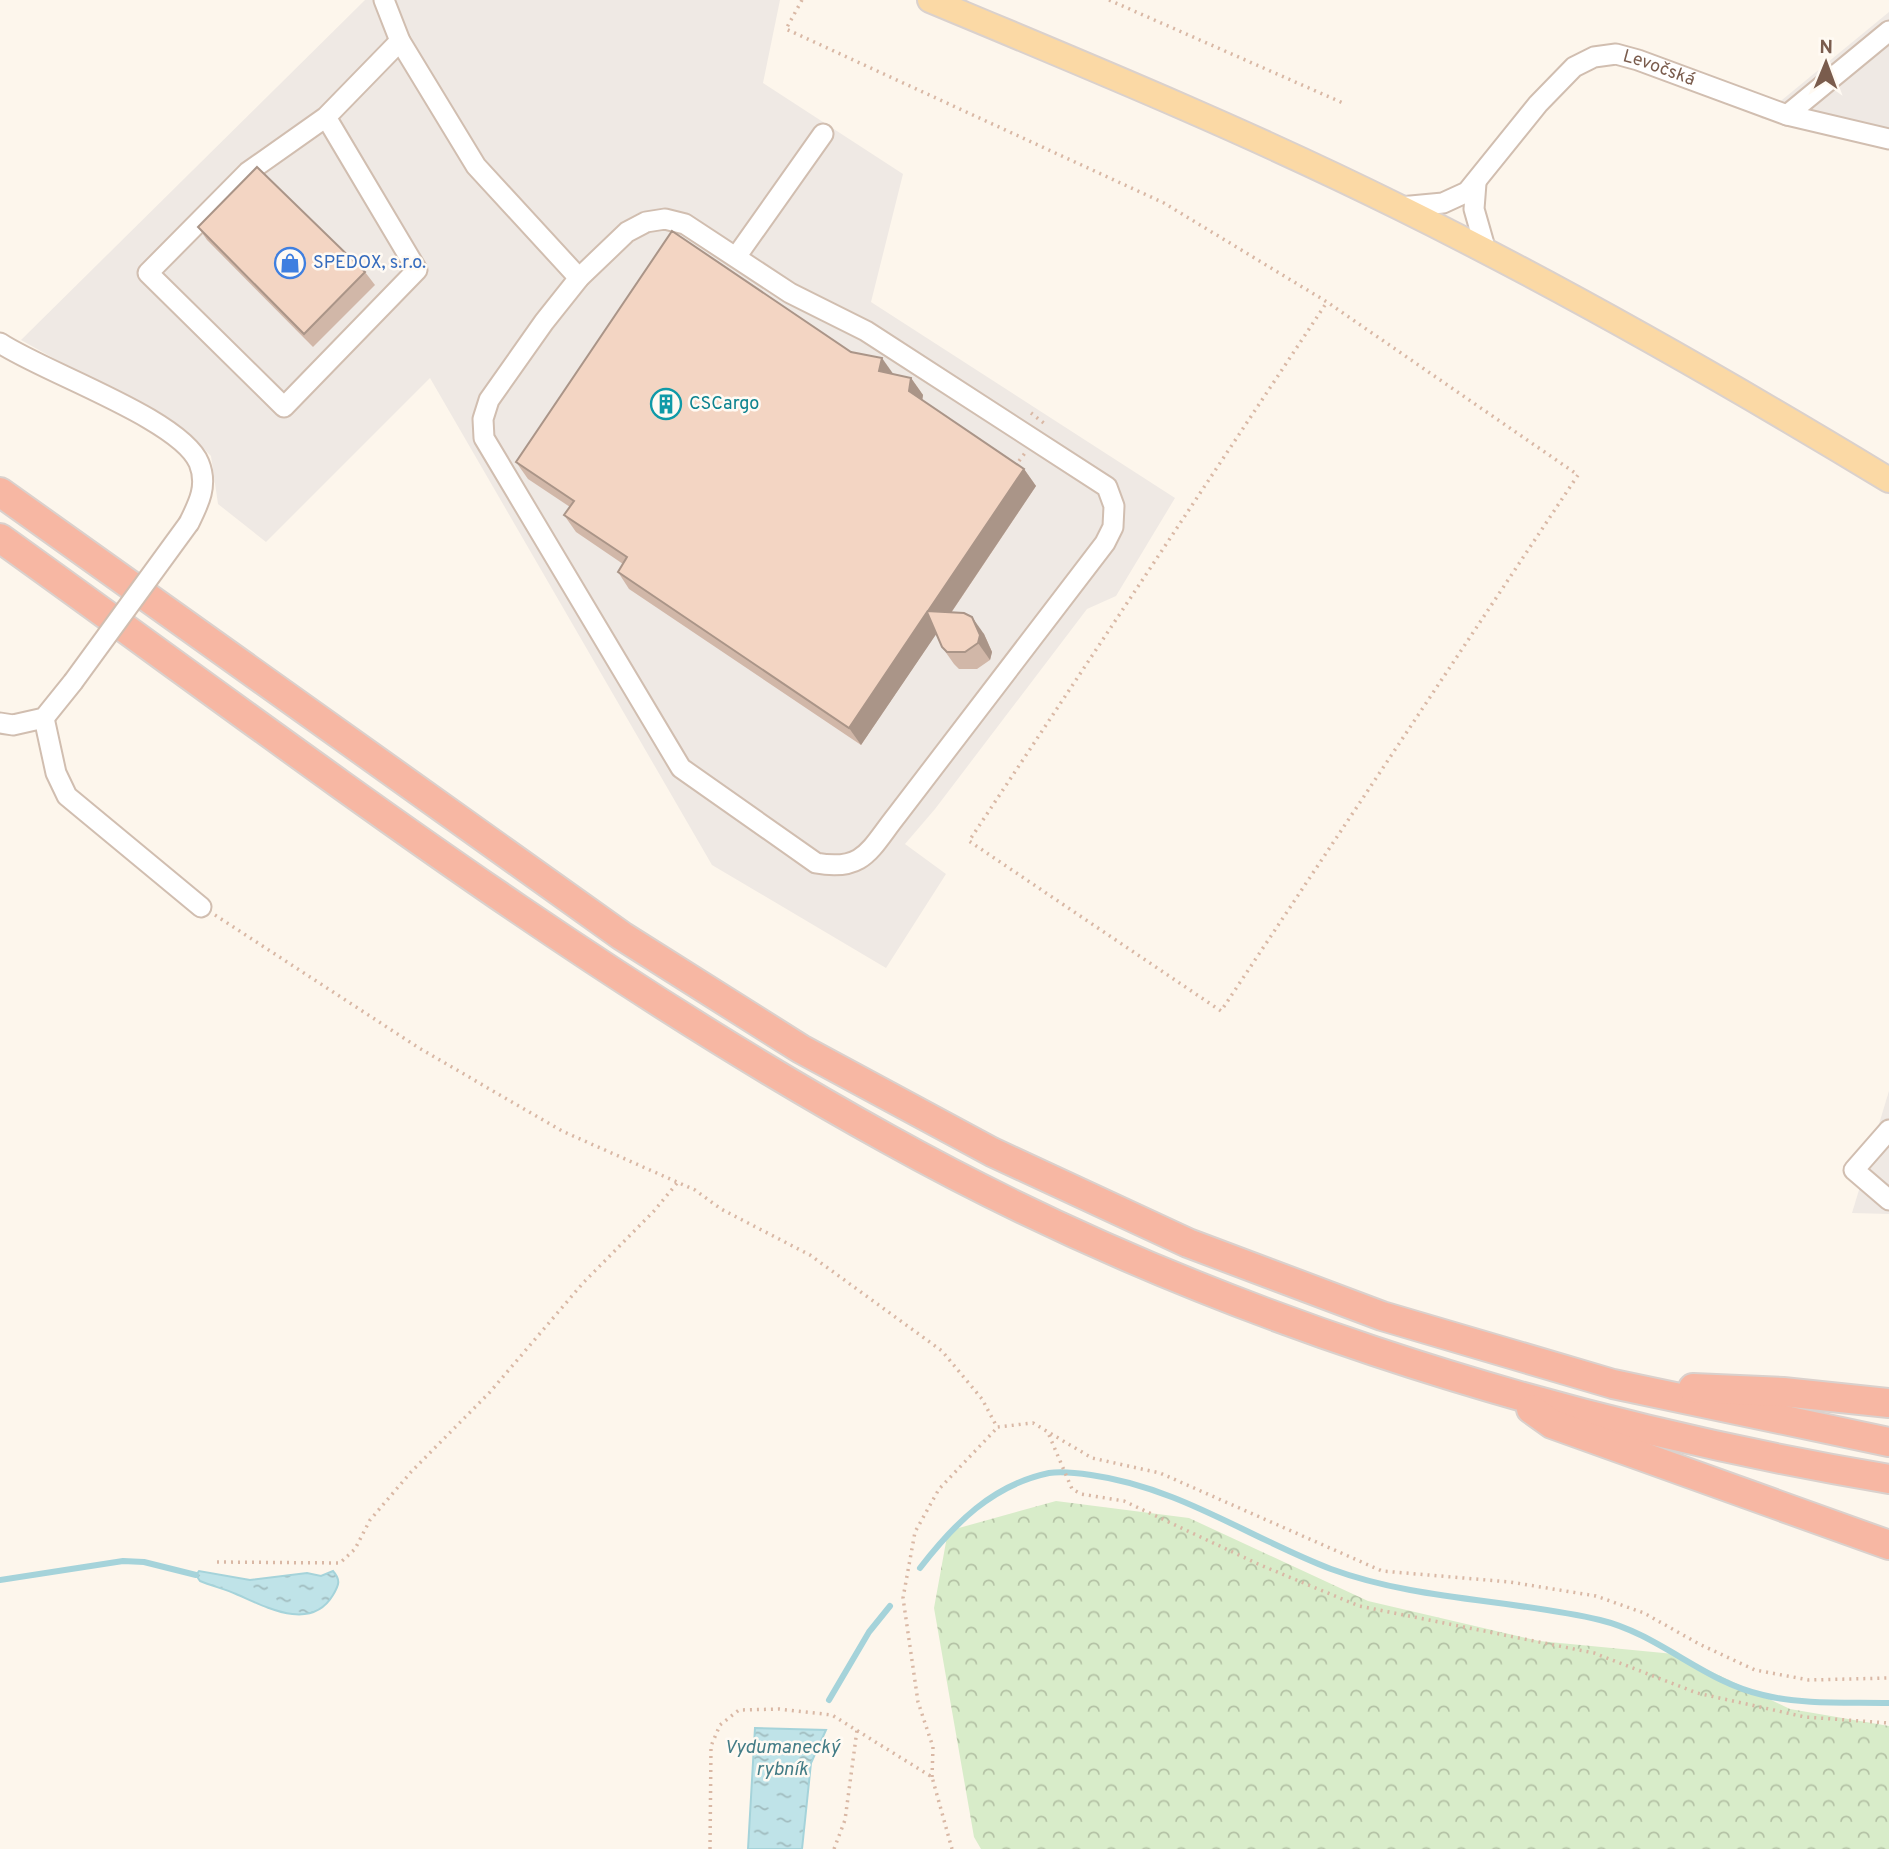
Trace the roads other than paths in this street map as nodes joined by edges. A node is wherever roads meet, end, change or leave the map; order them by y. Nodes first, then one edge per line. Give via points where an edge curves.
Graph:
1 (384, 0) edge
2 (930, 0) edge
3 (1889, 31) edge
4 (400, 41) junction
5 (1787, 115) junction
6 (326, 117) junction
7 (824, 134) dead end
8 (1889, 139) edge
9 (1476, 183) junction
10 (1400, 207) junction
11 (1486, 251) junction
12 (736, 257) junction
13 (579, 278) junction
14 (0, 343) edge
15 (1889, 480) edge
16 (0, 492) edge
17 (0, 538) edge
18 (44, 718) junction
19 (0, 723) edge
20 (201, 907) road end
21 (1889, 1129) edge
22 (1889, 1200) edge
23 (1613, 1384) junction
24 (1509, 1393) junction
25 (1889, 1403) edge
26 (1889, 1435) edge
27 (1852, 1436) junction
28 (1889, 1442) edge
29 (1889, 1479) edge
30 (1889, 1545) edge

1 - 4 street
2 - 10 main road via 1200,113
3 - 5 street
4 - 6 street
4 - 13 street via 476,166
5 - 8 street, Levočská
5 - 9 street, Levočská via 1639,60 1616,54 1594,57 1574,67 1538,103
6 - 6 street via 248,172 148,273 284,407 417,270
7 - 12 street
9 - 10 street, Levočská via 1453,200
9 - 11 street via 1474,209
10 - 11 main road
11 - 15 main road via 1709,372
12 - 13 street via 685,224 655,220 627,232
12 - 13 street via 790,293 866,331 1032,436 1107,487 1114,506 1113,527 1105,543 897,815 852,865 816,863 681,768 484,438 489,400
14 - 18 street, bridge via 185,441 199,461 204,479 202,498 189,523
16 - 23 highway via 622,936 717,999 898,1104 1091,1200 1250,1267 1382,1316
17 - 24 highway via 555,934 692,1025 889,1140 1097,1242 1203,1287 1385,1354
18 - 19 street
18 - 20 street via 56,774 67,796
21 - 22 street via 1854,1170
23 - 25 highway via 1783,1392
23 - 27 highway
24 - 29 highway via 1704,1443
24 - 30 highway via 1552,1424
26 - 27 highway
27 - 28 highway

